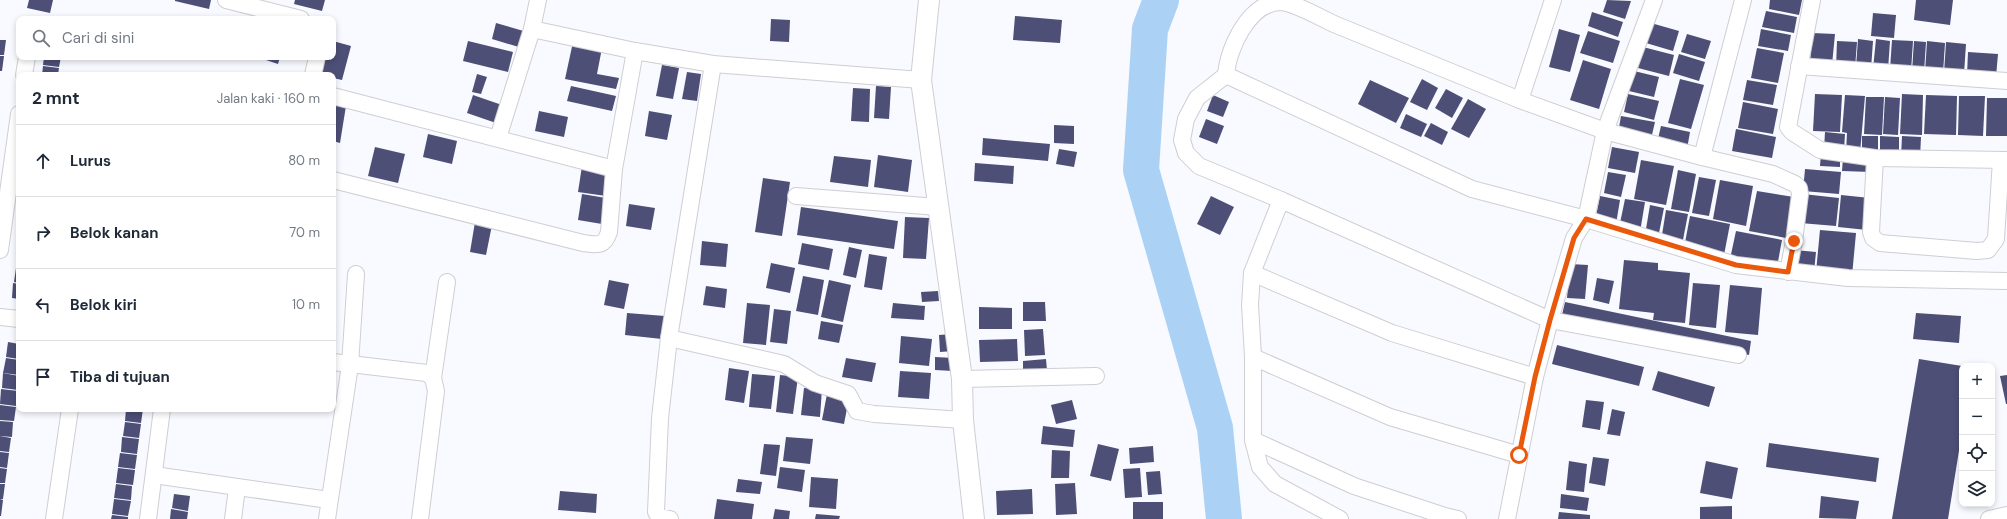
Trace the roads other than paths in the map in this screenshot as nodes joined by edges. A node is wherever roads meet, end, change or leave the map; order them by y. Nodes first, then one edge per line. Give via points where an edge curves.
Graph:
1 (226, 0) edge
2 (538, 0) edge
3 (929, 0) edge
4 (1553, 0) edge
5 (1654, 0) edge
6 (1744, 0) edge
7 (1812, 0) edge
8 (289, 16) edge
9 (532, 29) junction
10 (635, 51) junction
11 (26, 60) edge
12 (316, 60) edge
13 (713, 64) junction
14 (1799, 66) junction
15 (24, 72) edge
16 (314, 72) edge
17 (1226, 75) junction
18 (921, 80) junction
19 (2007, 81) edge
20 (336, 97) edge
21 (1520, 100) junction
22 (1605, 131) junction
23 (16, 135) edge
24 (498, 138) junction
25 (1702, 157) junction
26 (1875, 158) junction
27 (2004, 160) edge
28 (614, 169) junction
29 (336, 181) edge
30 (796, 196) dead end
31 (1281, 200) junction
32 (938, 207) junction
33 (1586, 219) junction
34 (0, 250) edge
35 (1788, 272) junction
36 (1252, 273) junction
37 (356, 274) dead end
38 (2007, 281) edge
39 (447, 282) dead end
40 (0, 317) edge
41 (16, 319) edge
42 (1550, 320) junction
43 (669, 338) junction
44 (1738, 355) dead end
45 (1253, 357) junction
46 (336, 363) edge
47 (350, 365) junction
48 (1096, 376) dead end
49 (1535, 377) junction
50 (434, 378) junction
51 (962, 379) junction
52 (70, 412) edge
53 (162, 412) edge
54 (963, 420) junction
55 (1253, 440) junction
56 (1519, 455) junction
57 (154, 475) junction
58 (236, 488) junction
59 (329, 500) junction
60 (2007, 515) edge
61 (1447, 518) edge
62 (54, 519) edge
63 (148, 519) edge
64 (233, 519) edge
65 (327, 519) edge
66 (420, 519) edge
67 (670, 519) edge
68 (974, 519) edge
69 (1340, 519) edge
70 (1507, 519) edge
71 (1989, 519) edge

1 - 8 street
2 - 9 street
3 - 18 street
4 - 21 street
5 - 22 street
6 - 25 street
7 - 14 street
9 - 10 street
9 - 24 street
10 - 13 street
10 - 28 street
11 - 15 street
12 - 16 street
13 - 18 street
13 - 43 street
14 - 19 street
14 - 26 street via 1788,127 1792,132 1820,150
17 - 21 street via 1230,54 1251,16 1265,5 1281,2 1304,9 1334,24
17 - 31 street via 1197,98 1186,119 1182,140 1186,153 1200,166
17 - 33 street via 1472,189
18 - 32 street
20 - 24 street
21 - 22 street
22 - 25 street
22 - 33 street
23 - 34 street
24 - 28 street
25 - 35 street via 1773,174 1799,188
26 - 27 street
26 - 27 street via 1871,232 1877,241 1977,251 1988,250 1996,239
28 - 29 street via 609,232 606,241 600,245 583,243
30 - 32 street
31 - 36 street
31 - 42 street
32 - 51 street
33 - 35 street via 1736,265
33 - 42 street via 1574,238
35 - 38 street via 1848,278
36 - 45 street via 1250,305
36 - 49 street via 1392,333
37 - 47 street
39 - 50 street
40 - 41 street
42 - 44 street
42 - 49 street
43 - 54 street via 784,364 815,383 848,394 857,410 874,414
43 - 67 street via 660,418 655,502 659,517
45 - 55 street
45 - 56 street via 1390,417
46 - 47 street
47 - 50 street via 427,374
47 - 59 street
48 - 51 street
49 - 56 street
50 - 66 street via 436,391
51 - 54 street
52 - 62 street
53 - 57 street
54 - 68 street
55 - 61 street via 1354,486
55 - 69 street via 1260,467 1275,484
56 - 70 street
57 - 58 street
57 - 63 street
58 - 59 street
58 - 64 street
59 - 65 street
60 - 71 street

